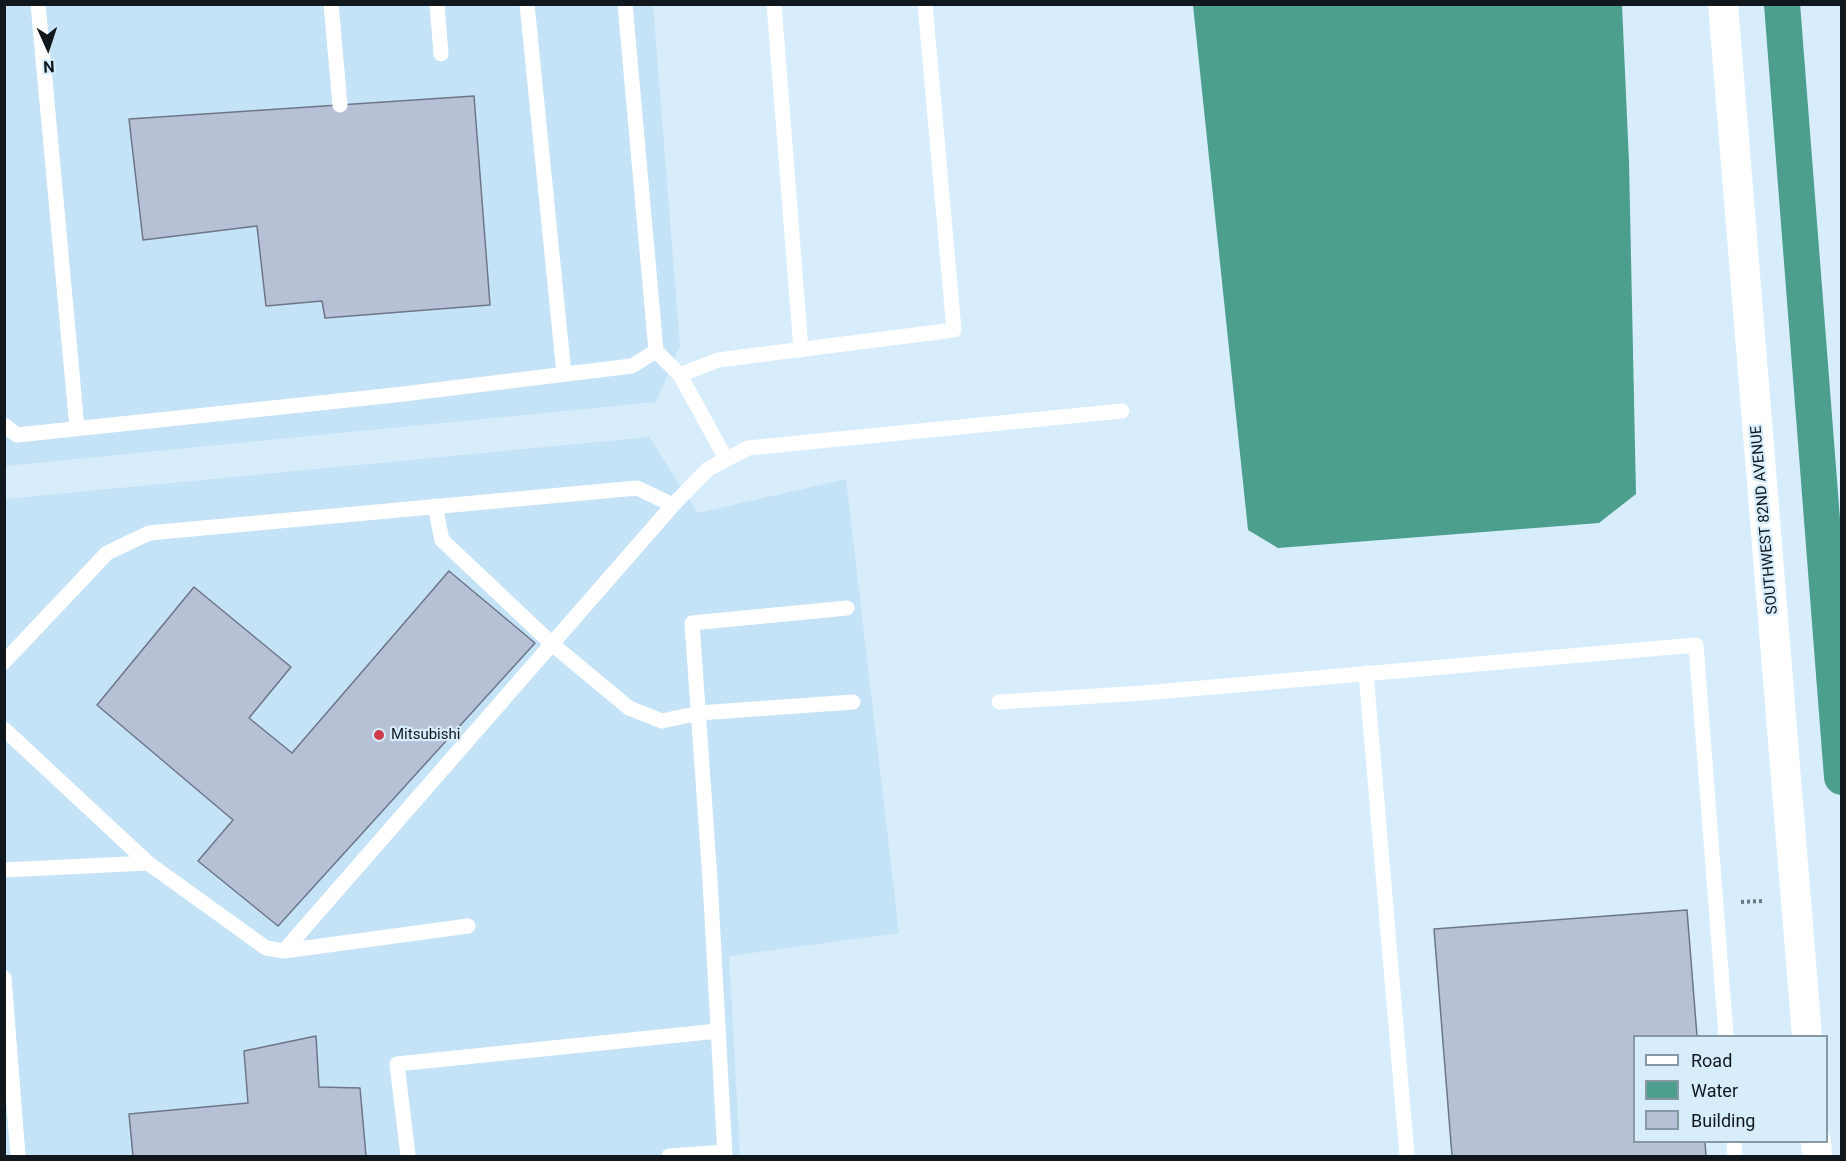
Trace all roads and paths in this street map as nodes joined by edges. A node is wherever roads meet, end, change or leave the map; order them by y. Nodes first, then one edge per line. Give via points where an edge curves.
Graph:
1 (38, 4) edge
2 (331, 4) edge
3 (437, 4) edge
4 (527, 4) edge
5 (625, 4) edge
6 (774, 4) edge
7 (925, 4) edge
8 (1723, 4) edge
9 (441, 54) dead end
10 (340, 105) dead end
11 (801, 350) junction
12 (656, 351) junction
13 (564, 374) junction
14 (680, 375) junction
15 (1122, 411) dead end
16 (4, 425) edge
17 (77, 429) junction
18 (726, 459) junction
19 (673, 505) junction
20 (435, 506) junction
21 (847, 608) dead end
22 (552, 644) junction
23 (4, 662) edge
24 (1366, 673) junction
25 (853, 702) dead end
26 (999, 702) dead end
27 (699, 713) junction
28 (4, 729) edge
29 (148, 863) junction
30 (4, 870) edge
31 (468, 926) dead end
32 (284, 951) junction
33 (4, 978) edge
34 (718, 1031) junction
35 (1726, 1035) edge
36 (1807, 1035) edge
37 (725, 1154) edge
38 (18, 1156) edge
39 (408, 1156) edge
40 (669, 1156) edge
41 (1407, 1156) edge

1 - 17 lane
2 - 10 lane
3 - 9 lane
4 - 13 lane
5 - 12 lane
6 - 11 lane
7 - 11 lane via 954,330
8 - 36 street, SOUTHWEST 82ND AVENUE
11 - 14 lane via 717,360
12 - 13 lane via 632,366
12 - 14 lane
13 - 17 lane
14 - 18 lane
15 - 18 lane via 748,448
16 - 17 lane via 17,435
18 - 19 lane via 708,469
19 - 20 lane via 637,488
19 - 22 lane
20 - 22 lane via 442,540
20 - 23 lane via 148,533 107,553
21 - 27 lane via 692,623
22 - 27 lane via 629,708 663,722
22 - 32 lane
24 - 26 lane
24 - 35 lane via 1696,645
24 - 41 lane
25 - 27 lane
27 - 34 lane
28 - 29 lane
29 - 30 lane
29 - 32 lane via 266,948
31 - 32 lane
33 - 38 lane
34 - 37 lane
34 - 39 lane via 397,1064
37 - 40 lane

